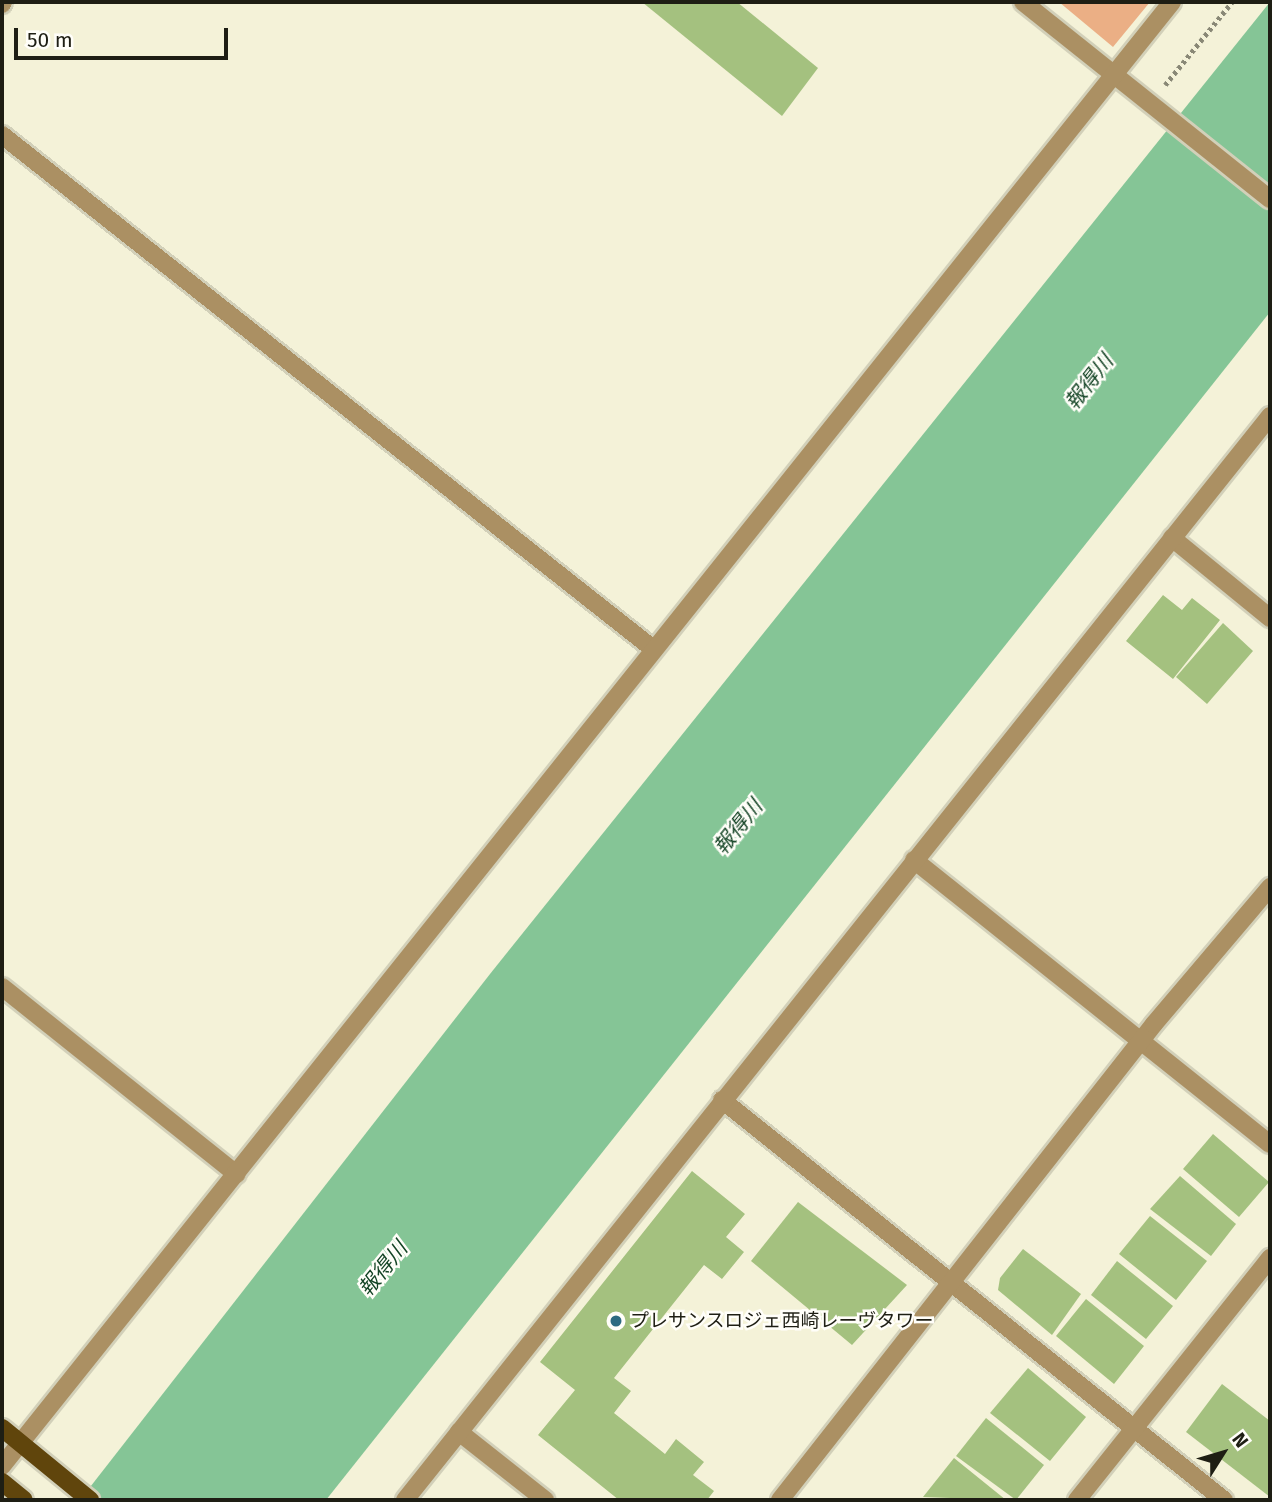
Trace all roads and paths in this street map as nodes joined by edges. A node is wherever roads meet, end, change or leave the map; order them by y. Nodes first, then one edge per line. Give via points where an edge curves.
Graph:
1 (1023, 2) edge
2 (1172, 2) edge
3 (1232, 2) edge
4 (1114, 74) junction
5 (1151, 102) junction
6 (2, 135) edge
7 (1270, 199) edge
8 (1270, 416) edge
9 (1172, 538) junction
10 (1270, 618) edge
11 (652, 648) junction
12 (914, 860) junction
13 (1270, 887) edge
14 (2, 987) edge
15 (1143, 1044) junction
16 (722, 1100) junction
17 (1270, 1144) edge
18 (236, 1174) junction
19 (1270, 1258) edge
20 (952, 1284) junction
21 (2, 1428) edge
22 (1134, 1429) junction
23 (458, 1432) junction
24 (21, 1443) junction
25 (2, 1466) edge
26 (2, 1482) edge
27 (24, 1500) edge
28 (90, 1500) edge
29 (405, 1500) edge
30 (545, 1500) edge
31 (780, 1500) edge
32 (1077, 1500) edge
33 (1224, 1500) edge

1 - 4 street
2 - 4 street
3 - 5 path
4 - 5 street
4 - 11 street
5 - 7 street
6 - 11 street
8 - 9 street
9 - 10 street
9 - 12 street
11 - 18 street
12 - 15 street
12 - 16 street
13 - 15 street via 1254,900
14 - 18 street
15 - 17 street
15 - 20 street
16 - 20 street
16 - 23 street
18 - 24 street
19 - 22 street
20 - 22 street
20 - 31 street
21 - 24 main road
22 - 32 street
22 - 33 street
23 - 29 street
23 - 30 street
24 - 25 street
24 - 28 main road
26 - 27 main road

